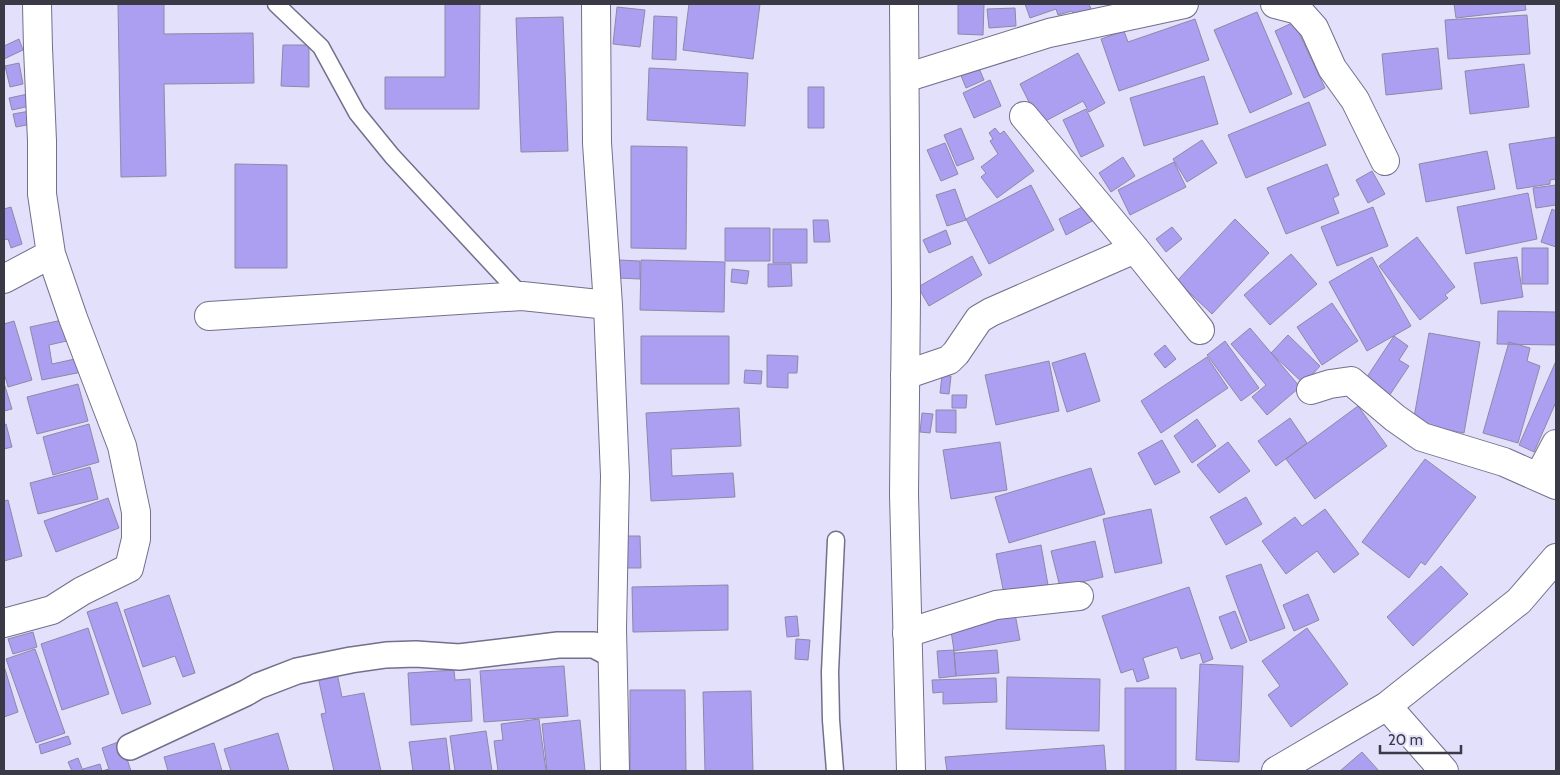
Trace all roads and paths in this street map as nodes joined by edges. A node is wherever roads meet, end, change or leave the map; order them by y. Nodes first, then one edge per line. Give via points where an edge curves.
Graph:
1 (38, 4) edge
2 (276, 4) edge
3 (596, 4) edge
4 (904, 4) edge
5 (1184, 4) edge
6 (1275, 4) edge
7 (904, 78) junction
8 (1024, 116) dead end
9 (1385, 161) dead end
10 (1135, 249) junction
11 (51, 254) junction
12 (4, 279) edge
13 (522, 296) junction
14 (608, 305) junction
15 (209, 316) dead end
16 (1200, 330) dead end
17 (905, 375) junction
18 (1311, 390) dead end
19 (1556, 444) edge
20 (1548, 481) edge
21 (836, 540) dead end
22 (1556, 558) edge
23 (1079, 596) dead end
24 (4, 623) edge
25 (907, 633) junction
26 (613, 655) junction
27 (1387, 706) junction
28 (130, 747) dead end
29 (614, 771) edge
30 (834, 771) edge
31 (911, 771) edge
32 (1276, 771) edge
33 (1444, 771) edge

1 - 11 street via 42,194
2 - 13 lane via 321,47 357,112 392,156
3 - 14 street via 597,143
4 - 7 street
5 - 7 street via 1049,34
6 - 9 street via 1298,10 1314,28 1332,68 1355,100
7 - 17 street
8 - 10 street
10 - 16 street
10 - 17 street via 979,318 949,360
11 - 12 street
11 - 24 street via 122,446 136,512 136,539 129,568 82,590 52,610
13 - 14 street
13 - 15 street
14 - 26 street via 615,476
17 - 25 street
18 - 20 street via 1351,381 1422,437 1504,462
19 - 20 street
21 - 30 lane via 830,672
22 - 27 street via 1519,601
23 - 25 street via 996,605
25 - 31 street
26 - 28 street via 594,645 558,645 459,657 416,654 351,660 297,671 258,686
26 - 29 street
27 - 32 street
27 - 33 street

